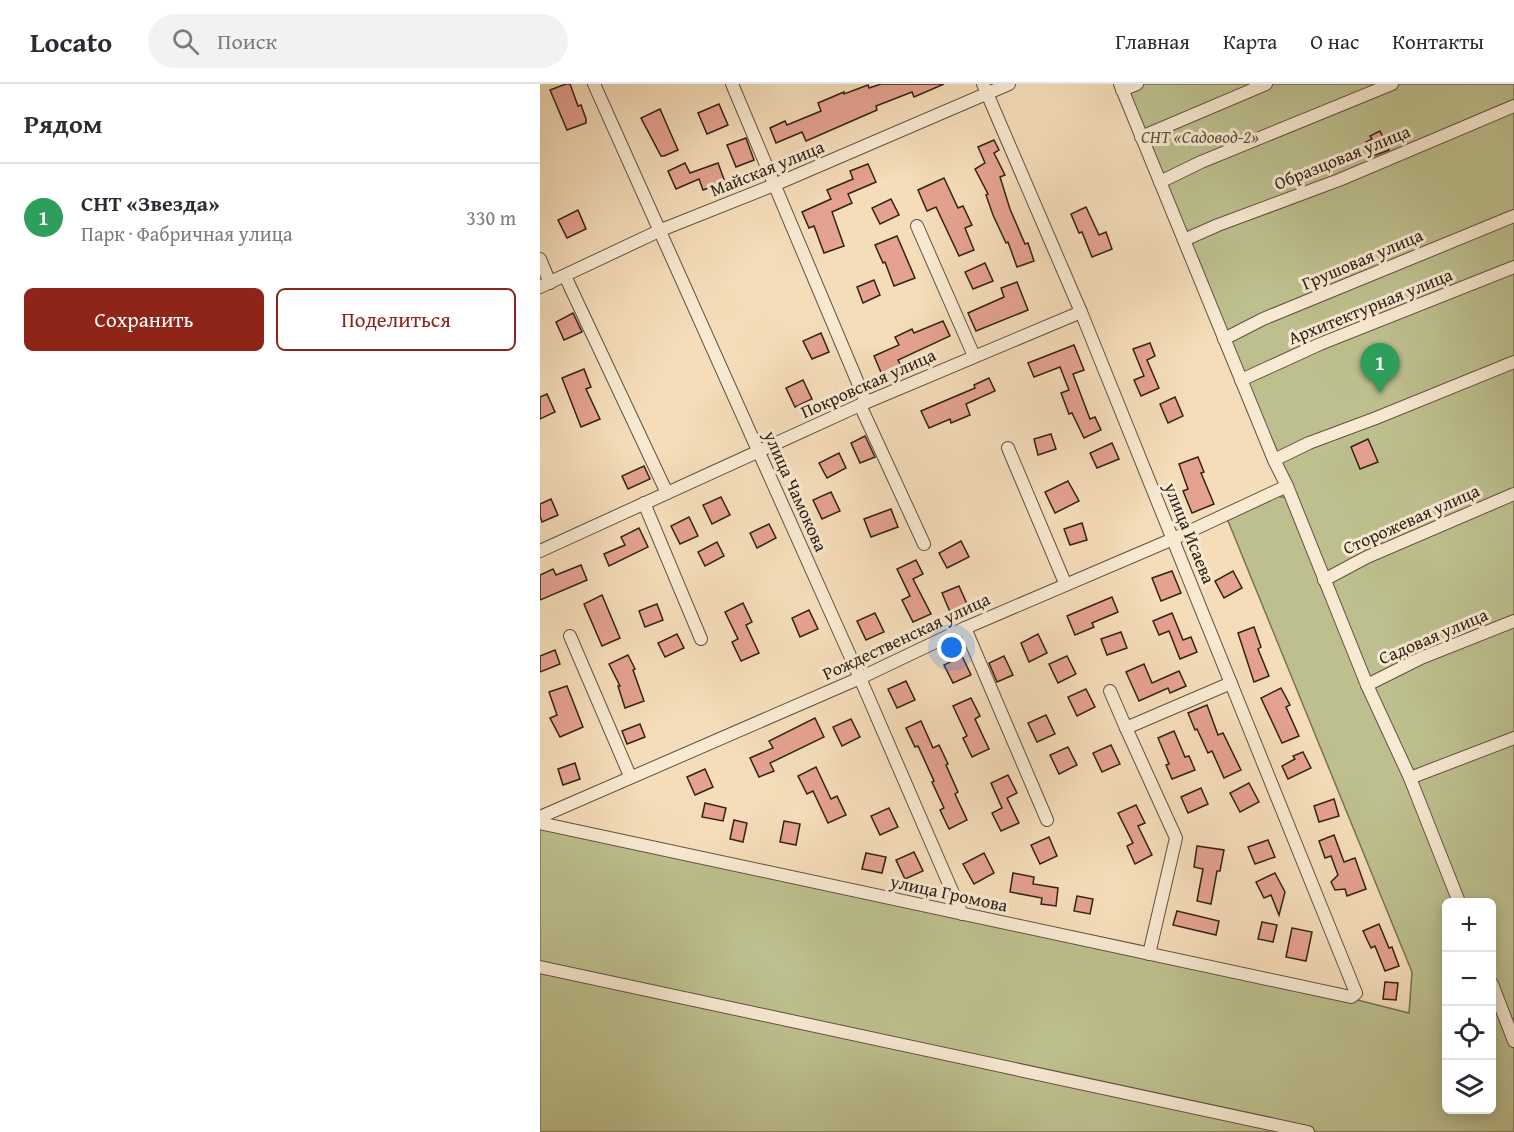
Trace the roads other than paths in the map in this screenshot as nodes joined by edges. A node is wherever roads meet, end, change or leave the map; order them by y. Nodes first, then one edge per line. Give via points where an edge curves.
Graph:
1 (594, 84) edge
2 (732, 84) edge
3 (1009, 84) edge
4 (1137, 84) edge
5 (1266, 84) edge
6 (1392, 84) edge
7 (1121, 87) edge
8 (985, 89) edge
9 (1514, 106) edge
10 (1141, 137) junction
11 (1160, 182) junction
12 (774, 185) junction
13 (1514, 216) edge
14 (917, 226) dead end
15 (661, 230) junction
16 (1184, 240) junction
17 (540, 259) edge
18 (1514, 267) edge
19 (566, 276) junction
20 (545, 285) edge
21 (1081, 312) junction
22 (1224, 339) junction
23 (974, 356) junction
24 (1514, 362) edge
25 (1241, 380) junction
26 (863, 404) junction
27 (1008, 448) dead end
28 (759, 452) junction
29 (1274, 460) junction
30 (1287, 486) junction
31 (667, 493) junction
32 (1514, 494) edge
33 (644, 503) junction
34 (1173, 539) junction
35 (924, 543) dead end
36 (540, 551) edge
37 (1324, 580) junction
38 (1065, 583) junction
39 (1514, 621) edge
40 (965, 628) junction
41 (570, 636) dead end
42 (701, 639) dead end
43 (860, 678) junction
44 (1231, 683) junction
45 (1367, 685) junction
46 (1110, 691) dead end
47 (1126, 728) junction
48 (1514, 738) edge
49 (630, 776) junction
50 (1410, 778) junction
51 (540, 817) edge
52 (1047, 820) dead end
53 (540, 823) edge
54 (1457, 898) edge
55 (963, 915) junction
56 (1149, 954) junction
57 (540, 967) edge
58 (1496, 996) edge
59 (1351, 998) joint
60 (1514, 1041) edge
61 (1308, 1132) edge

1 - 15 street, улица Чамокова
2 - 12 street
3 - 8 street, Майская улица
4 - 7 street
5 - 10 street
6 - 11 street
7 - 10 street
8 - 12 street, Майская улица
8 - 21 street, улица Исаева
9 - 16 street, Образцовая улица
10 - 11 street
11 - 16 street
12 - 15 street, Майская улица
12 - 26 street
13 - 22 street, Грушовая улица via 1263,319
14 - 23 street
15 - 19 street, Майская улица
15 - 28 street, улица Чамокова
16 - 22 street
17 - 20 street
18 - 25 street, Архитектурная улица via 1320,344
19 - 20 street, Майская улица
19 - 31 street
21 - 23 street, Покровская улица
21 - 34 street, улица Исаева
22 - 25 street
23 - 26 street, Покровская улица
24 - 29 street
25 - 29 street
26 - 28 street, Покровская улица
26 - 35 street
27 - 38 street
28 - 31 street, Покровская улица
28 - 43 street, улица Чамокова
29 - 30 street
30 - 34 street, Рождественская улица
30 - 37 street
31 - 33 street, Покровская улица
32 - 37 street, Сторожевая улица via 1367,557
33 - 36 street, Покровская улица
33 - 42 street
34 - 38 street, Рождественская улица
34 - 44 street, улица Исаева
37 - 45 street
38 - 40 street, Рождественская улица
39 - 45 street, Садовая улица via 1421,658
40 - 43 street, Рождественская улица
40 - 52 street
41 - 49 street
43 - 49 street, Рождественская улица
43 - 55 street, улица Чамокова
44 - 47 street
44 - 59 street, улица Исаева via 1356,993
45 - 50 street
46 - 47 street
47 - 56 street via 1176,838
48 - 50 street
49 - 51 street, Рождественская улица
50 - 54 street
53 - 55 street, улица Громова
55 - 56 street, улица Громова
56 - 59 street, улица Громова
57 - 61 street
58 - 60 street

